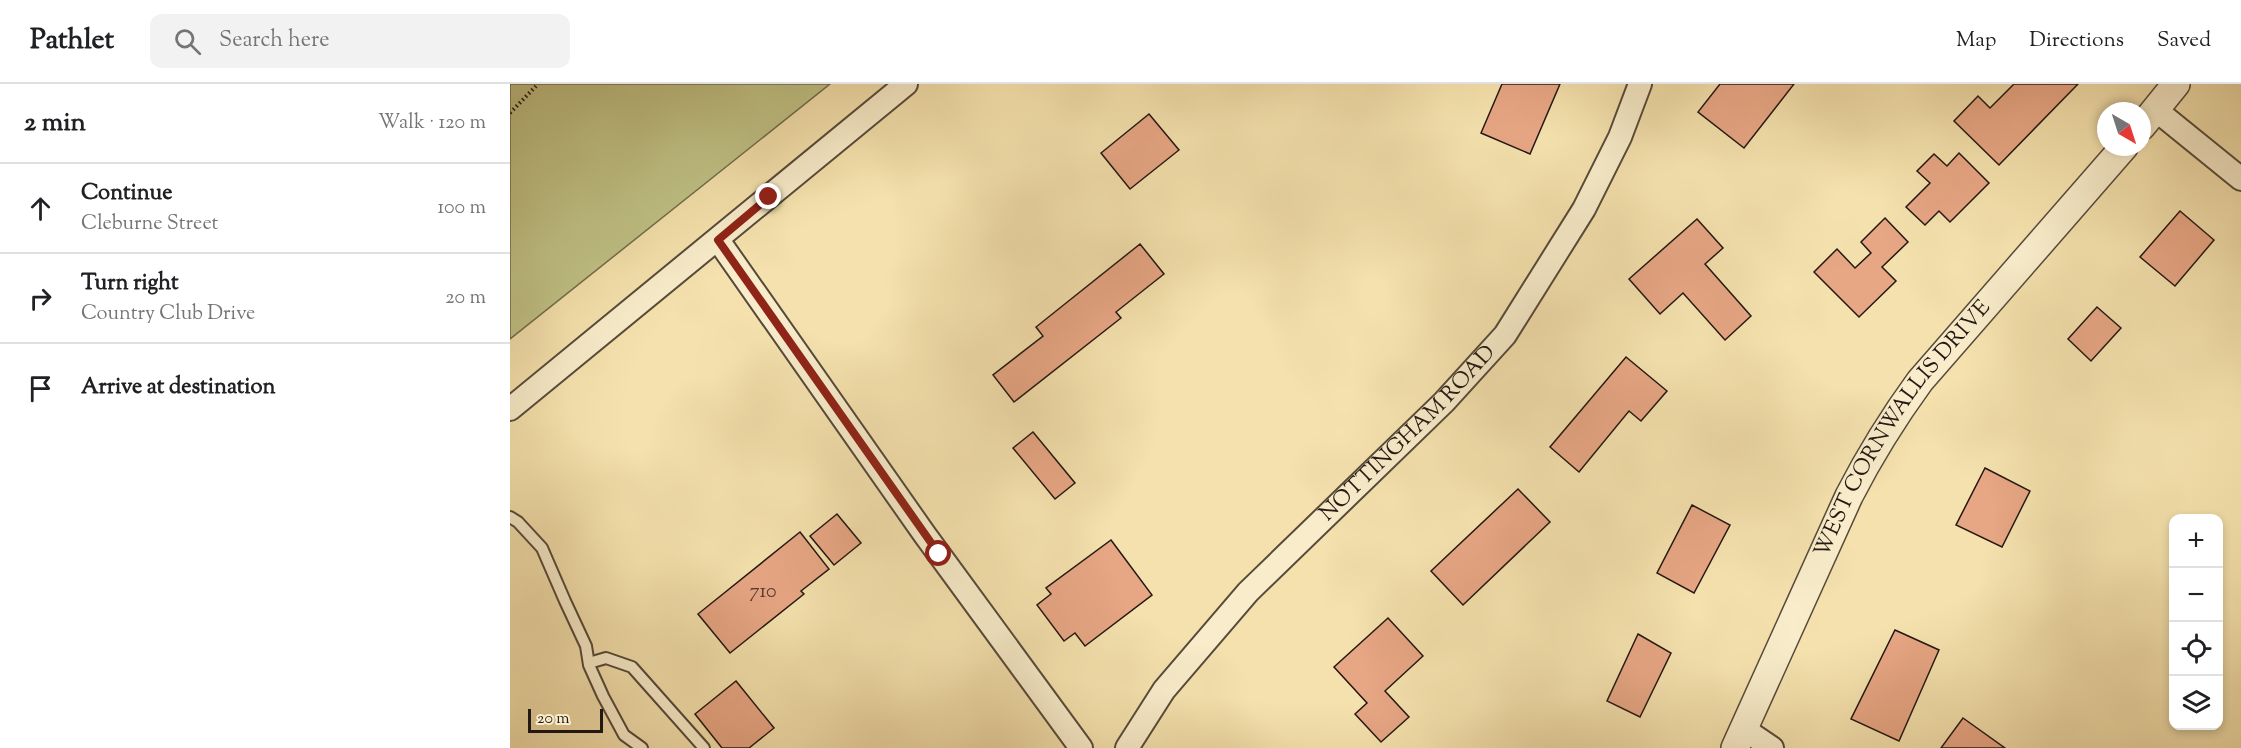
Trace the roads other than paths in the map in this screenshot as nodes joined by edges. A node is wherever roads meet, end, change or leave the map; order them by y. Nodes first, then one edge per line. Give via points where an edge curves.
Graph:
1 (906, 84) edge
2 (1640, 84) edge
3 (2176, 84) edge
4 (2151, 115) edge
5 (2151, 119) edge
6 (2116, 156) edge
7 (2241, 179) edge
8 (718, 240) junction
9 (510, 409) edge
10 (510, 517) edge
11 (589, 663) junction
12 (1740, 738) edge
13 (642, 748) edge
14 (704, 748) edge
15 (1081, 748) edge
16 (1127, 748) edge
17 (1772, 748) edge

1 - 8 street
2 - 16 street, NOTTINGHAM ROAD via 1620,137 1584,209 1505,335 1444,402 1248,591 1164,690
3 - 4 street
5 - 7 street
6 - 12 street, WEST CORNWALLIS DRIVE via 1920,381 1892,419 1849,496
8 - 9 street
8 - 15 street via 925,535
10 - 11 lane via 542,548 586,646
11 - 13 lane via 624,735
11 - 14 lane via 606,658 632,667
12 - 17 street

